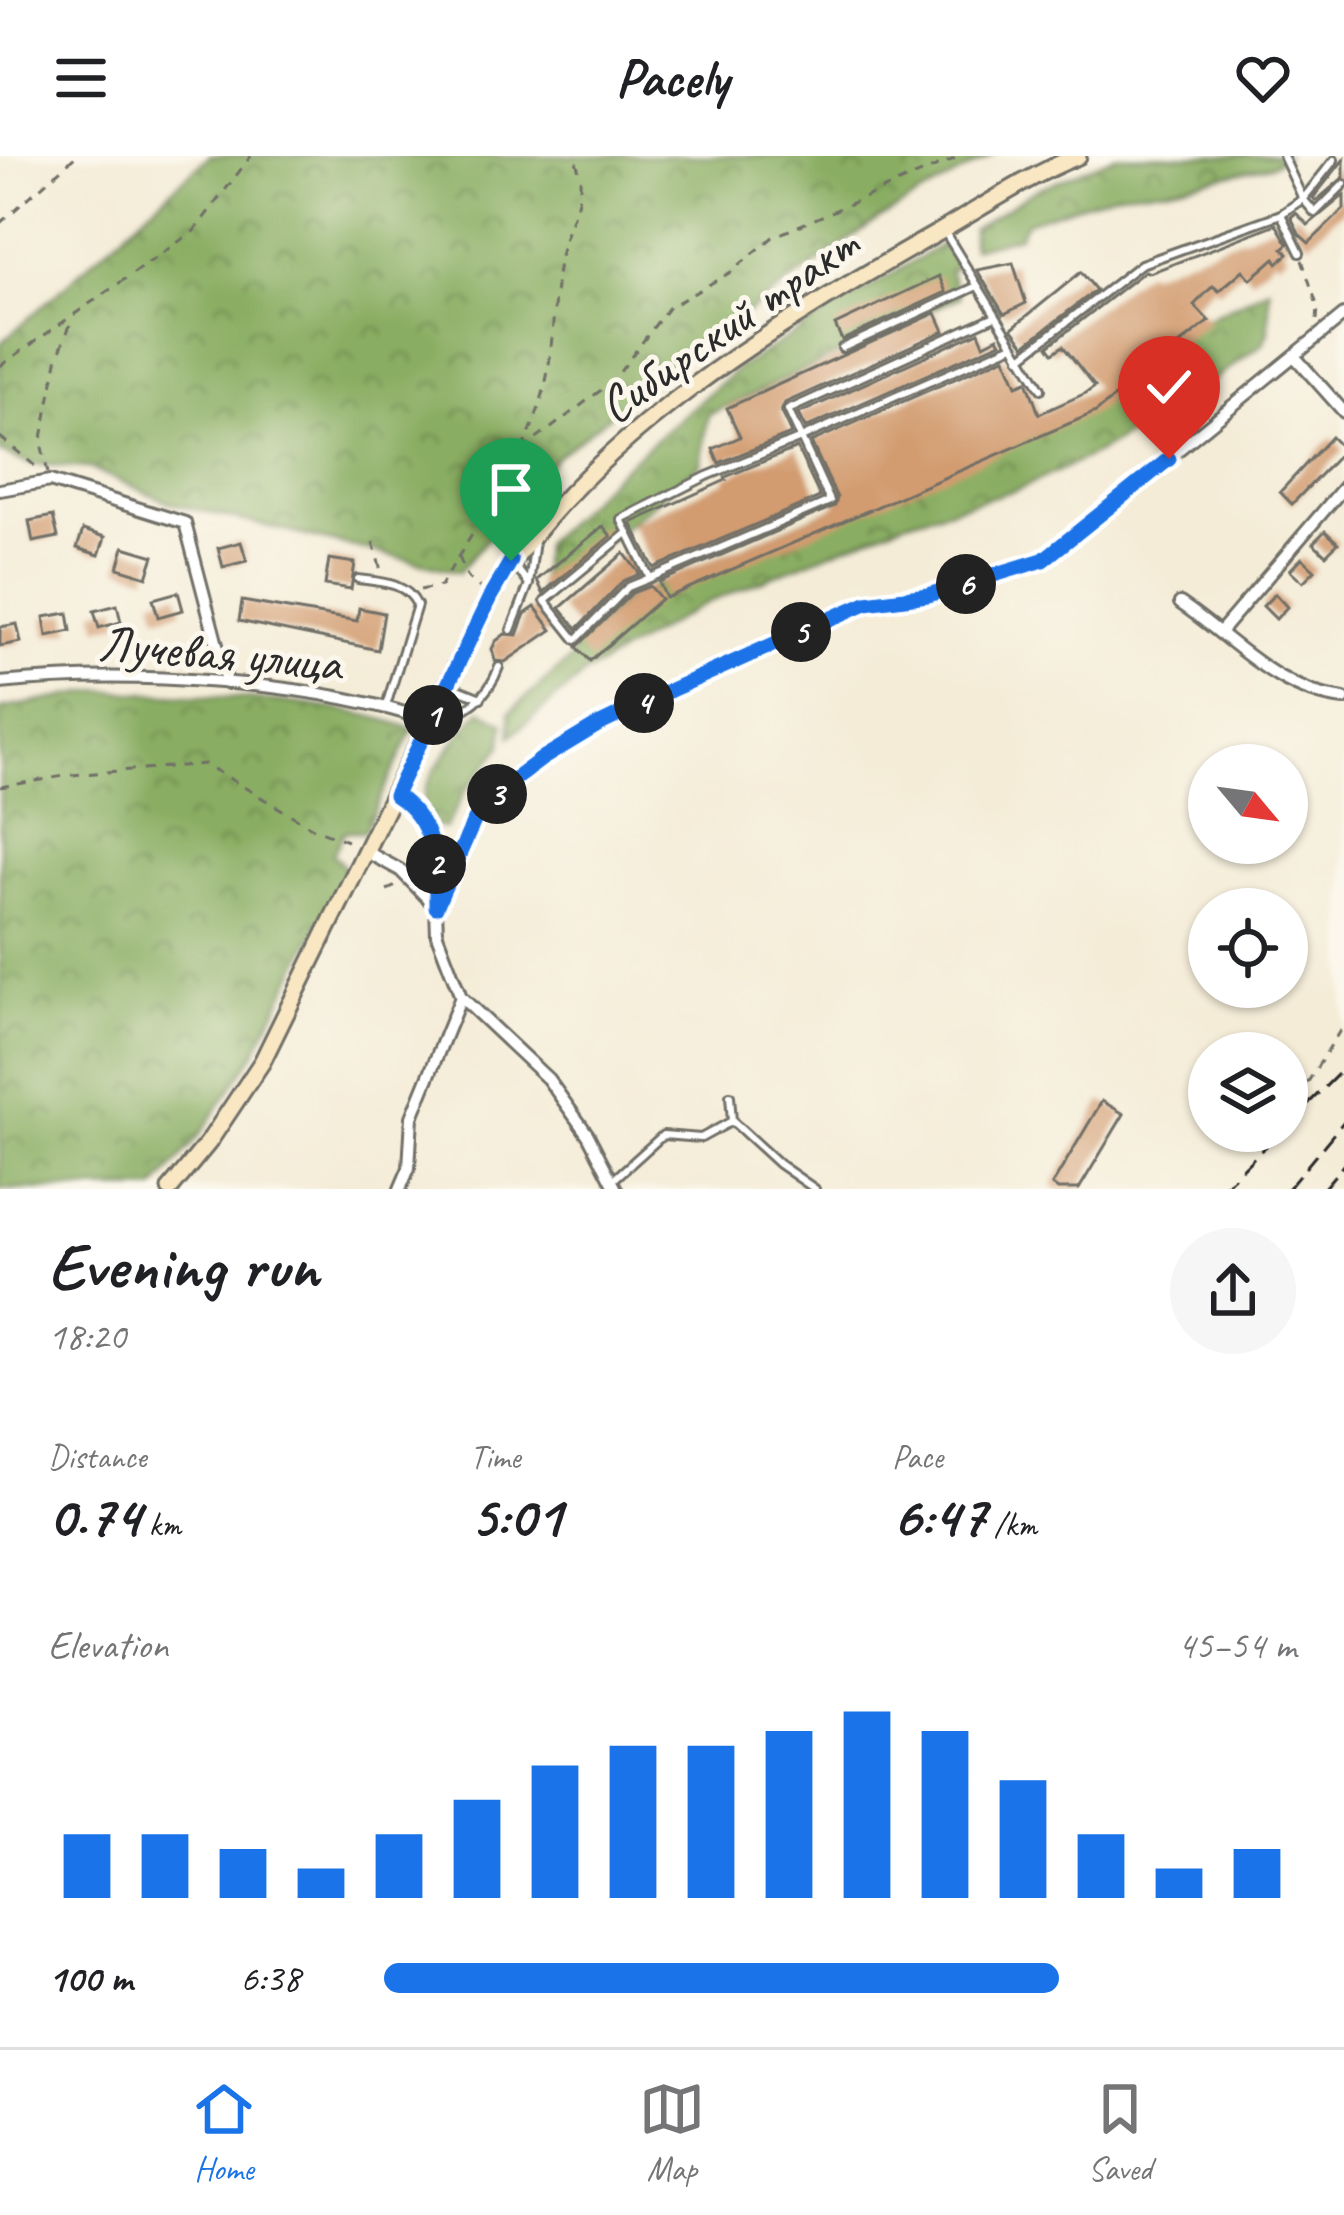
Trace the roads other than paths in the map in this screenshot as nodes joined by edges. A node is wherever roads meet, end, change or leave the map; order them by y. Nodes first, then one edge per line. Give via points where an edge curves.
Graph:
1 (1078, 156) edge
2 (1282, 156) edge
3 (1334, 160) dead end
4 (1344, 184) edge
5 (1303, 199) junction
6 (1281, 214) junction
7 (943, 230) junction
8 (1300, 253) road end
9 (975, 286) junction
10 (1344, 315) edge
11 (993, 317) junction
12 (1011, 346) junction
13 (842, 348) dead end
14 (1295, 357) junction
15 (1020, 358) junction
16 (1041, 389) dead end
17 (1344, 412) edge
18 (801, 438) junction
19 (1344, 487) edge
20 (0, 490) edge
21 (536, 531) junction
22 (627, 533) junction
23 (511, 561) junction
24 (358, 578) dead end
25 (650, 578) junction
26 (530, 584) junction
27 (928, 595) joint
28 (1180, 603) dead end
29 (511, 630) dead end
30 (1221, 631) junction
31 (499, 667) dead end
32 (0, 683) edge
33 (226, 683) junction
34 (447, 685) junction
35 (481, 698) junction
36 (1344, 699) edge
37 (386, 706) junction
38 (430, 722) junction
39 (395, 795) junction
40 (368, 852) junction
41 (436, 907) junction
42 (461, 998) junction
43 (730, 1096) dead end
44 (732, 1121) junction
45 (611, 1186) edge
46 (170, 1189) edge
47 (400, 1189) edge
48 (815, 1189) edge

1 - 7 main road, Сибирский тракт
2 - 5 lane
3 - 5 lane
4 - 5 lane via 1315,213
5 - 6 lane
6 - 8 lane
6 - 15 lane via 1141,264
7 - 9 lane
7 - 21 main road, Сибирский тракт via 777,326 628,439
9 - 11 lane
9 - 13 lane
10 - 14 street
11 - 12 lane
11 - 18 lane via 788,410
12 - 15 lane
12 - 18 lane
14 - 17 street
14 - 27 street via 1043,560
15 - 16 lane
18 - 22 lane via 620,519
18 - 25 lane via 830,501
19 - 30 street
20 - 33 street via 50,481 185,523
21 - 23 main road, Сибирский тракт
21 - 26 lane
22 - 25 lane
22 - 25 lane via 544,601 576,640 628,587
23 - 26 lane
23 - 34 main road, Сибирский тракт
24 - 37 lane via 411,592 417,605
26 - 29 lane
27 - 41 lane via 866,603 543,758 474,821
28 - 30 street
30 - 36 street via 1244,656 1318,696
31 - 35 lane
32 - 33 street, Лучевая улица
33 - 37 street, Лучевая улица
34 - 35 lane
34 - 38 main road, Сибирский тракт
35 - 38 lane
37 - 38 street, Лучевая улица
38 - 39 main road, Сибирский тракт
39 - 40 main road, Сибирский тракт
39 - 41 street via 424,823 436,858
40 - 41 street via 400,870
40 - 46 main road, Сибирский тракт via 262,1062
41 - 42 street via 437,935
42 - 45 street via 548,1079 588,1135
42 - 47 street via 412,1117
43 - 44 lane
44 - 45 lane via 701,1138 663,1135
44 - 48 lane

